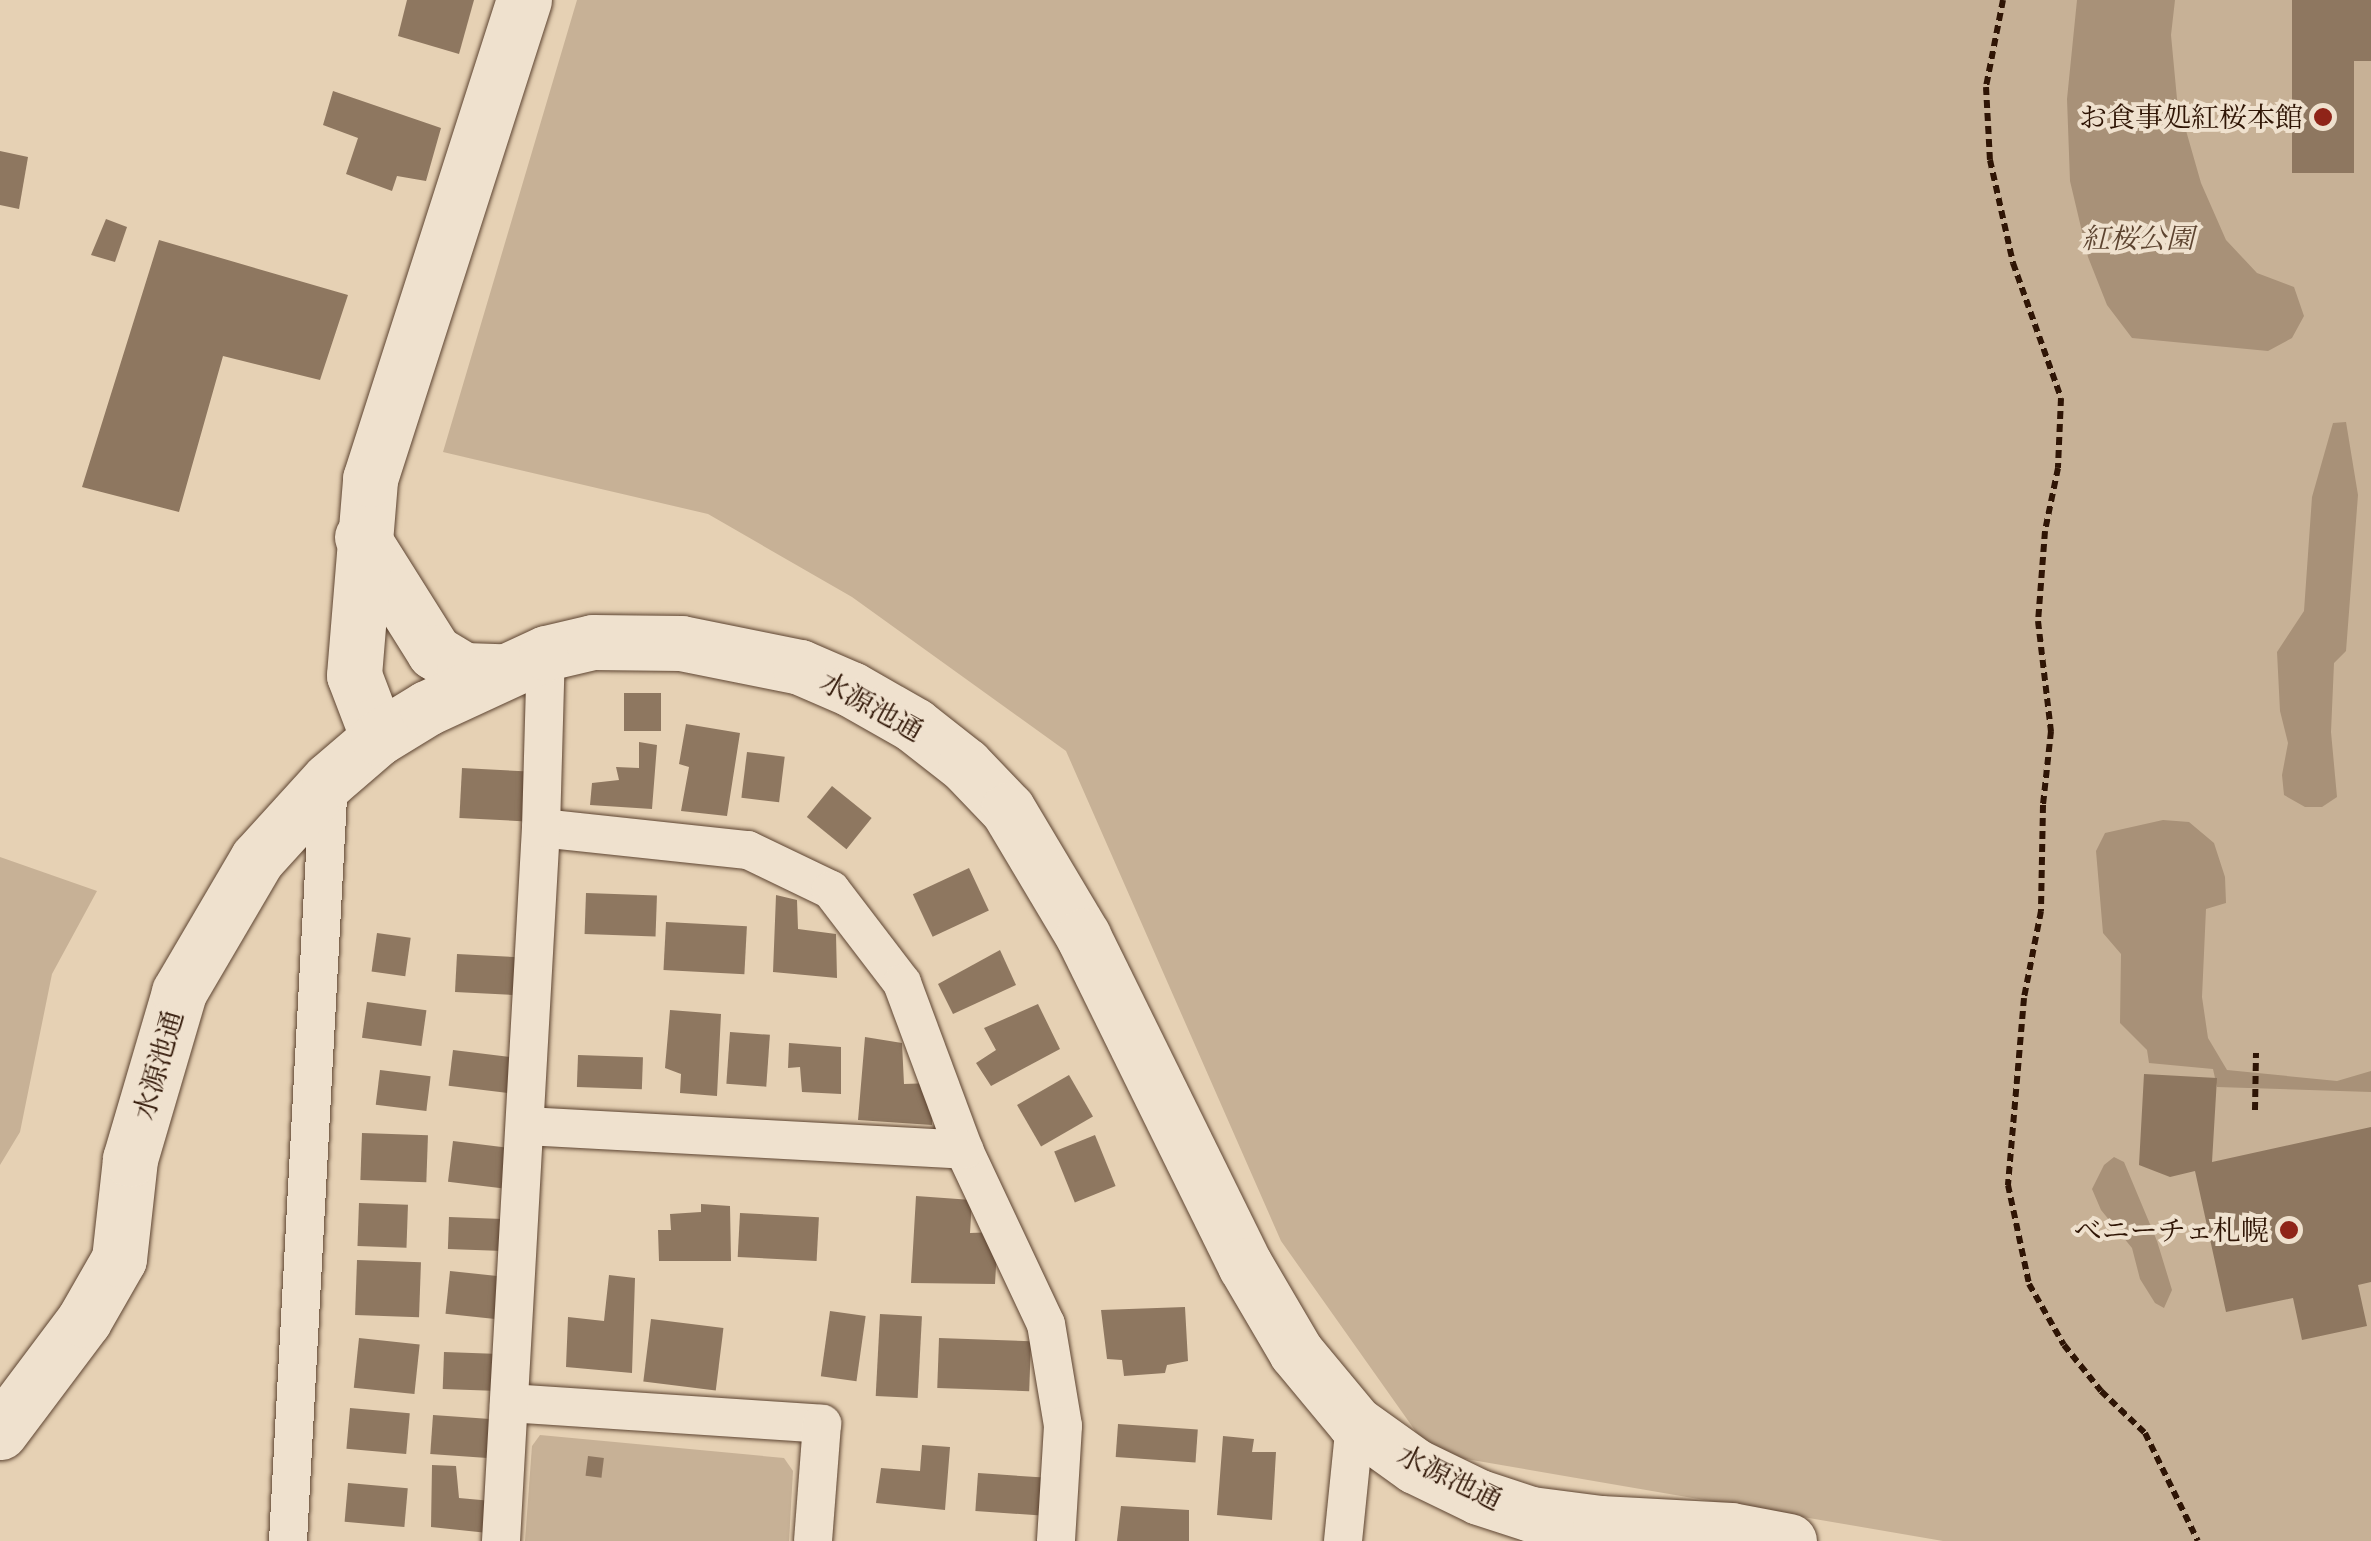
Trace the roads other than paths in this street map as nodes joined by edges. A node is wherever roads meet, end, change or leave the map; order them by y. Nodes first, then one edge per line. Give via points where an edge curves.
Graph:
1 (524, 0) edge
2 (362, 537) junction
3 (524, 662) junction
4 (378, 738) junction
5 (329, 780) junction
6 (541, 828) junction
7 (526, 1126) junction
8 (964, 1150) junction
9 (509, 1403) junction
10 (1355, 1423) junction
11 (0, 1432) edge
12 (1600, 1532) edge
13 (288, 1541) edge
14 (501, 1541) edge
15 (813, 1541) edge
16 (1056, 1541) edge
17 (1344, 1541) edge
18 (1789, 1541) edge

1 - 2 street via 370,479
2 - 3 street via 434,652 464,670
2 - 4 street via 354,675
3 - 4 street, 水源池通
3 - 6 street
3 - 10 street, 水源池通 via 594,642 681,643 764,658 852,689 966,765 1008,810 1052,880 1245,1265 1296,1352
4 - 5 street, 水源池通
5 - 11 street, 水源池通 via 257,858 179,992 130,1159 119,1259 84,1320
5 - 13 street
6 - 7 street
6 - 8 street via 748,850 831,890 902,983
7 - 8 street
7 - 9 street
8 - 16 street via 1046,1324 1063,1426
9 - 14 street
9 - 15 street via 822,1424
10 - 12 street, 水源池通 via 1415,1466 1479,1497
10 - 17 street
12 - 18 street, 水源池通 via 1731,1530

